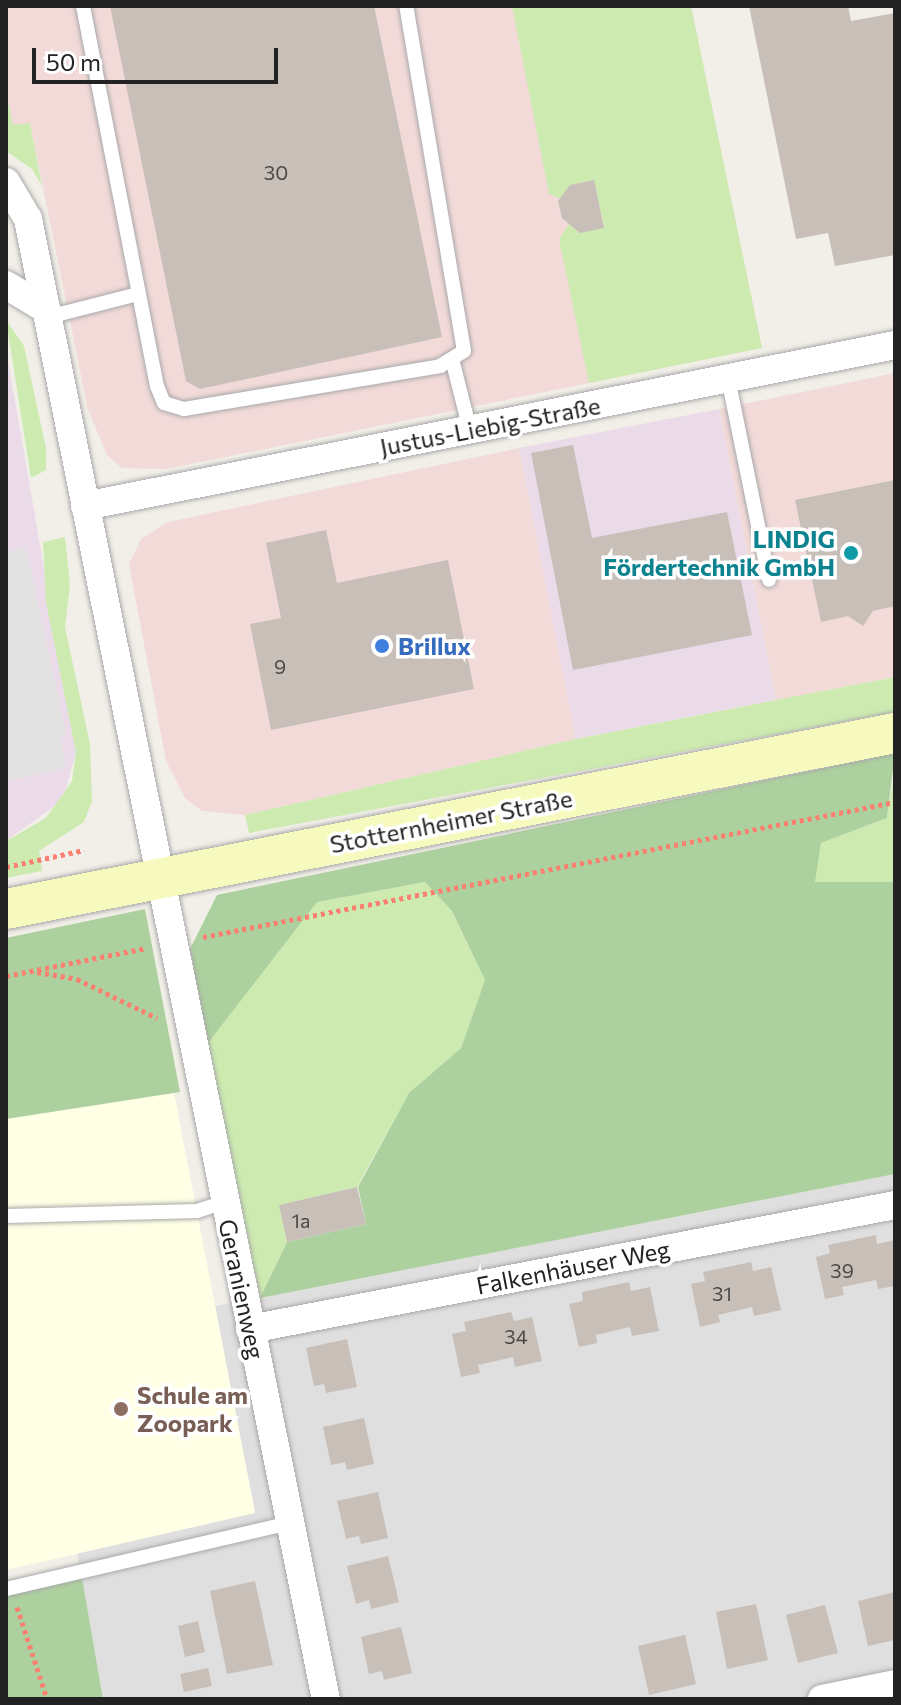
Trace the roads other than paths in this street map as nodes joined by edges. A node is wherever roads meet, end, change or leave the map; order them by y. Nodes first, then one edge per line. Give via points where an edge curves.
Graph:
1 (83, 6) edge
2 (406, 6) edge
3 (6, 182) edge
4 (6, 285) edge
5 (138, 294) junction
6 (47, 313) junction
7 (895, 345) edge
8 (452, 359) junction
9 (728, 378) junction
10 (470, 430) junction
11 (85, 506) junction
12 (769, 580) dead end
13 (895, 733) edge
14 (156, 879) junction
15 (6, 909) edge
16 (224, 1202) junction
17 (895, 1205) edge
18 (6, 1216) edge
19 (250, 1329) junction
20 (289, 1523) junction
21 (8, 1588) edge
22 (895, 1684) edge
23 (326, 1699) edge
24 (823, 1699) edge

1 - 5 lane
2 - 8 lane via 462,310 464,351
3 - 6 street via 25,209
4 - 6 street
5 - 6 lane
5 - 8 lane via 157,386 164,403 184,409
6 - 11 street
7 - 9 street, Justus-Liebig-Straße
8 - 10 lane
9 - 10 street, Justus-Liebig-Straße
9 - 12 lane
10 - 11 street, Justus-Liebig-Straße
11 - 14 street
13 - 14 main road, Stotternheimer Straße
14 - 15 main road, Stotternheimer Straße
14 - 16 street, Geranienweg
16 - 18 lane via 197,1211
16 - 19 street, Geranienweg
17 - 19 street, Falkenhäuser Weg
19 - 20 street, Geranienweg
20 - 21 lane
20 - 23 street, Geranienweg
22 - 24 street

